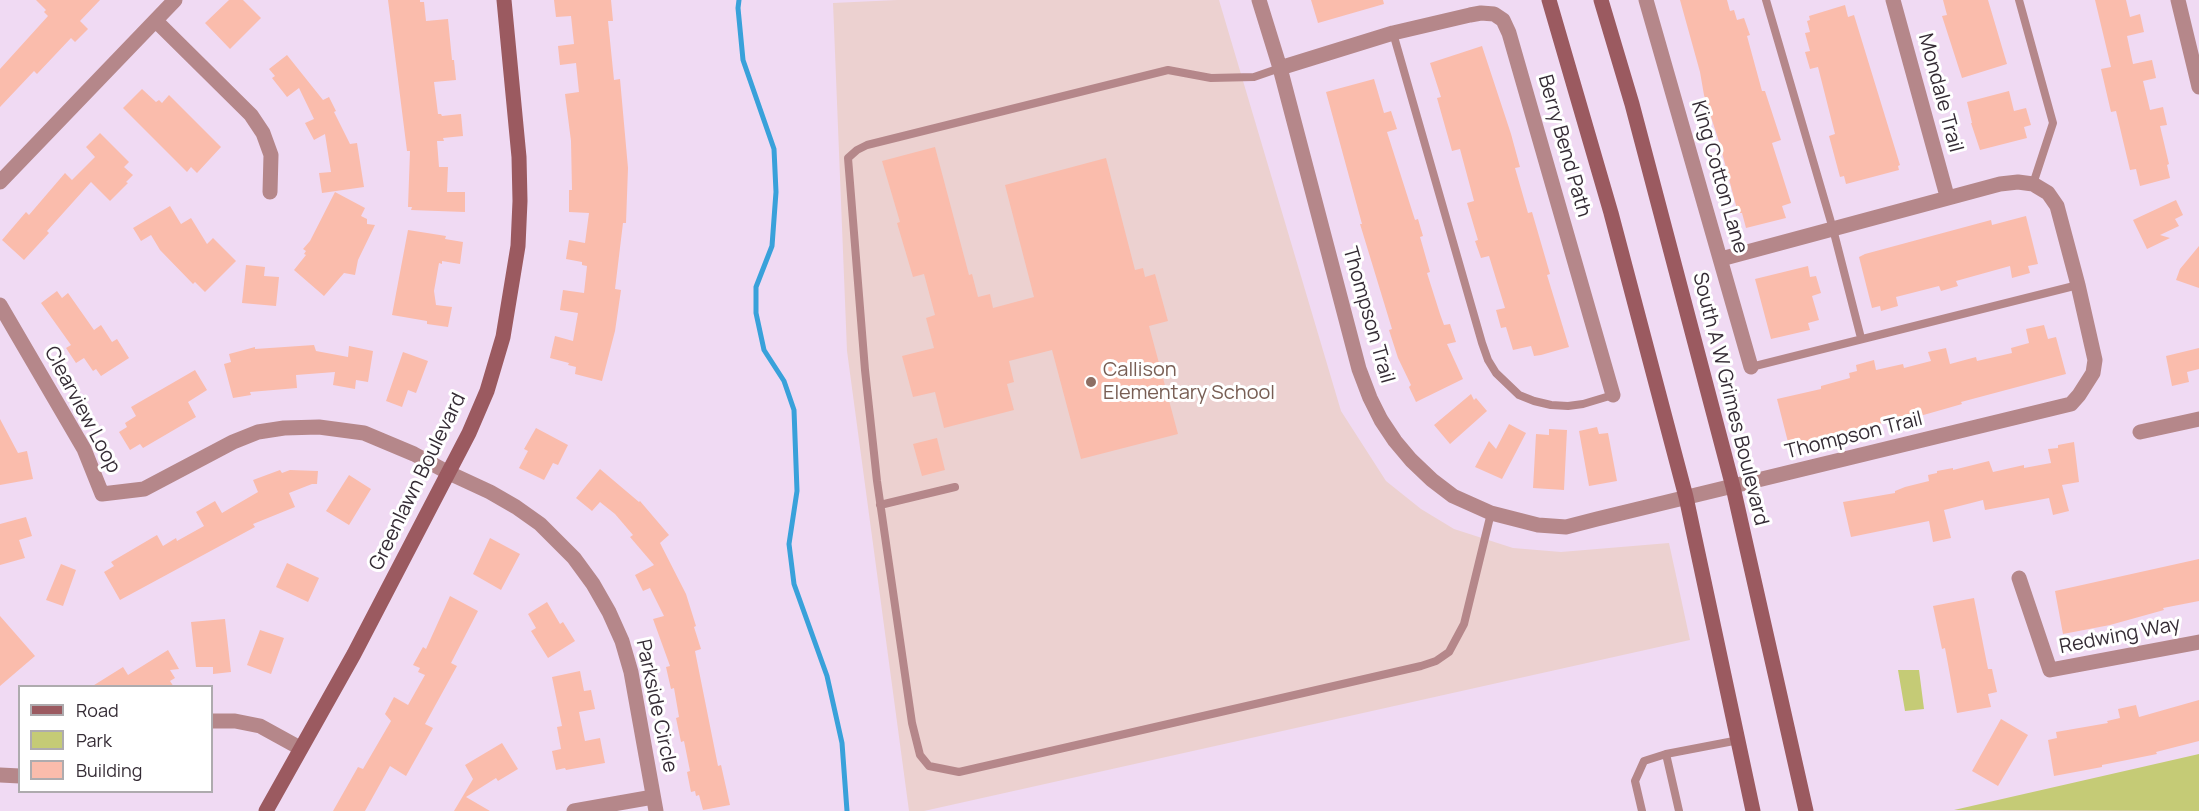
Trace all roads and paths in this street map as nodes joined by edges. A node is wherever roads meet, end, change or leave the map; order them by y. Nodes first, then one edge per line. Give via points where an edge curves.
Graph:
1 (175, 0) edge
2 (504, 0) edge
3 (1259, 0) edge
4 (1549, 0) edge
5 (1600, 0) edge
6 (1646, 0) edge
7 (1766, 0) edge
8 (1893, 0) edge
9 (2019, 0) edge
10 (2178, 0) edge
11 (156, 21) junction
12 (1393, 33) junction
13 (1280, 68) junction
14 (2199, 87) edge
15 (0, 182) edge
16 (2033, 184) junction
17 (270, 192) dead end
18 (1947, 196) junction
19 (1833, 229) junction
20 (1721, 259) junction
21 (2078, 285) junction
22 (0, 305) edge
23 (1861, 338) junction
24 (1750, 367) joint
25 (1613, 395) joint
26 (2199, 419) edge
27 (2140, 432) dead end
28 (449, 473) junction
29 (955, 487) dead end
30 (1733, 487) junction
31 (1686, 497) junction
32 (880, 505) junction
33 (1491, 513) junction
34 (2019, 578) dead end
35 (2199, 642) edge
36 (213, 721) edge
37 (1739, 740) junction
38 (300, 748) junction
39 (1666, 754) junction
40 (0, 775) edge
41 (18, 776) edge
42 (654, 804) edge
43 (266, 811) edge
44 (574, 811) edge
45 (1642, 811) edge
46 (1679, 811) edge
47 (1753, 811) edge
48 (1806, 811) edge

1 - 11 street
2 - 28 main road, Greenlawn Boulevard via 519,157 518,246 503,337 487,391
3 - 13 street, Thompson Trail
4 - 31 main road via 1611,213
5 - 30 main road, South A W Grimes Boulevard via 1632,104
6 - 20 street, King Cotton Lane
7 - 19 lane
8 - 18 street, Mondale Trail
9 - 16 lane via 2053,123
10 - 14 street
11 - 15 street
11 - 17 street via 251,115 271,155
12 - 13 street
12 - 25 lane via 1488,360 1519,395 1534,401 1568,406
12 - 25 street, Berry Bend Path via 1482,13 1503,20
13 - 32 lane via 1254,76 1211,78 1168,70 867,146 848,158
13 - 33 street, Thompson Trail via 1359,369 1377,413 1395,441 1432,480 1454,496
16 - 18 street via 2000,184
16 - 21 street, Thompson Trail via 2048,193 2057,206
18 - 19 street
19 - 20 street
19 - 23 lane
20 - 24 street, King Cotton Lane
21 - 23 lane
21 - 30 street, Thompson Trail via 2095,360 2089,382 2071,404
22 - 28 street, Clearview Loop via 84,449 102,494 144,489 233,442 258,432 284,428 319,427 364,433
23 - 24 lane
26 - 27 street
28 - 38 main road, Greenlawn Boulevard
28 - 42 street, Parkside Circle via 490,492 540,525 574,558 593,584 622,641 631,672
29 - 32 lane
30 - 31 street, Thompson Trail
30 - 48 main road, South A W Grimes Boulevard
31 - 33 street, Thompson Trail via 1566,527 1538,525
31 - 37 main road
32 - 33 lane via 915,739 929,766 959,772 1436,661 1449,652 1464,624
34 - 35 street, Redwing Way via 2049,670
36 - 38 street via 260,726
37 - 39 lane
37 - 47 main road
38 - 43 main road, Greenlawn Boulevard
39 - 45 lane via 1644,761 1635,781
39 - 46 lane
40 - 41 street
42 - 44 street

